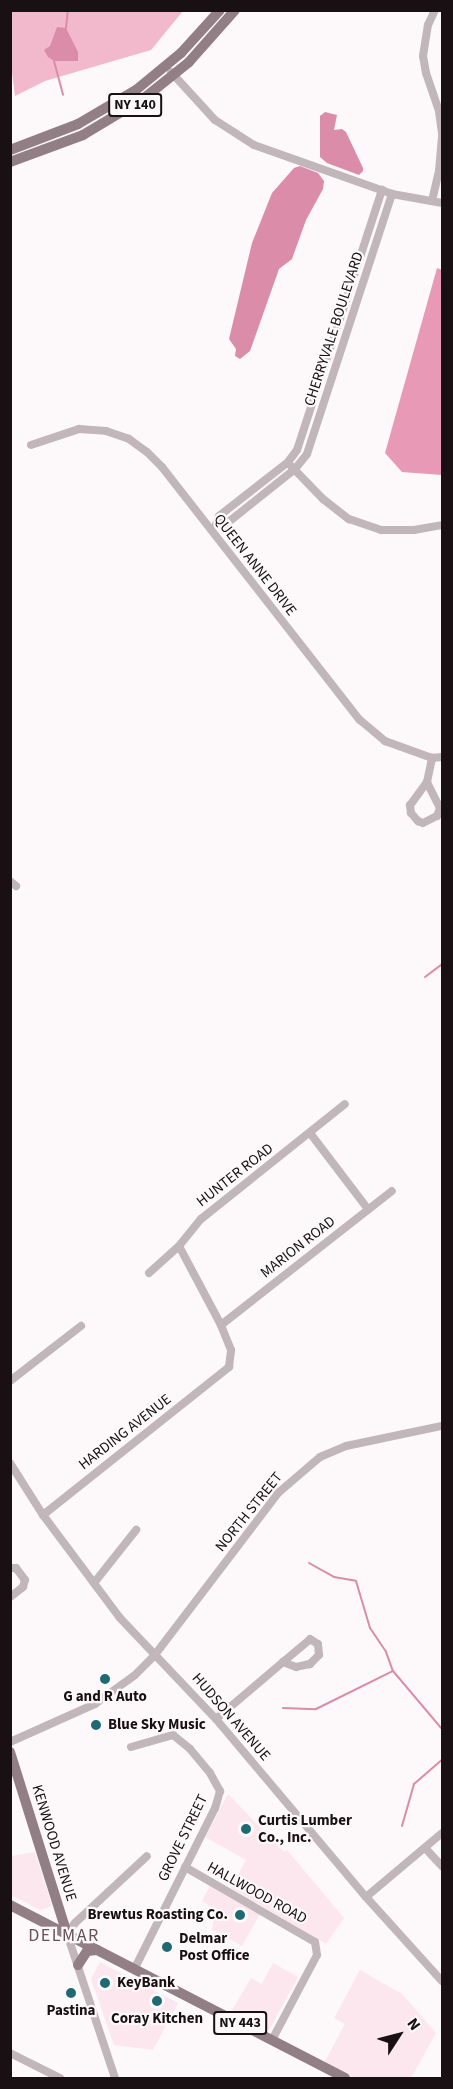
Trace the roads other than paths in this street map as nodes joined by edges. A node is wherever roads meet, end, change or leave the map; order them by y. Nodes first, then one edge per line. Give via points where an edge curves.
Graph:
1 (220, 10) edge
2 (235, 10) edge
3 (435, 10) edge
4 (170, 71) junction
5 (10, 150) edge
6 (10, 162) edge
7 (382, 190) junction
8 (392, 194) junction
9 (432, 201) junction
10 (442, 203) edge
11 (357, 271) junction
12 (366, 274) junction
13 (330, 353) junction
14 (340, 357) junction
15 (31, 445) dead end
16 (288, 462) junction
17 (295, 469) junction
18 (442, 525) edge
19 (213, 527) junction
20 (442, 757) edge
21 (432, 758) junction
22 (427, 782) junction
23 (345, 1104) dead end
24 (310, 1133) junction
25 (392, 1191) dead end
26 (368, 1209) junction
27 (179, 1246) junction
28 (149, 1273) dead end
29 (221, 1325) junction
30 (81, 1326) dead end
31 (10, 1381) edge
32 (442, 1426) edge
33 (10, 1463) edge
34 (43, 1515) junction
35 (136, 1530) dead end
36 (10, 1568) edge
37 (94, 1583) junction
38 (10, 1597) edge
39 (152, 1658) junction
40 (283, 1662) junction
41 (216, 1719) junction
42 (10, 1742) edge
43 (131, 1747) dead end
44 (10, 1752) edge
45 (442, 1833) edge
46 (425, 1848) junction
47 (147, 1856) dead end
48 (442, 1866) edge
49 (185, 1868) junction
50 (366, 1897) junction
51 (10, 1905) edge
52 (67, 1934) junction
53 (97, 1950) junction
54 (78, 1965) junction
55 (134, 1970) junction
56 (442, 1981) edge
57 (273, 2040) junction
58 (10, 2053) edge
59 (60, 2079) edge
60 (115, 2079) edge
61 (345, 2079) edge

1 - 4 main road, NY 140
2 - 4 main road, NY 140 via 202,48
3 - 9 street via 423,56 442,133
4 - 5 main road, NY 140 via 93,117
4 - 6 main road, NY 140 via 143,99 99,127 50,150
4 - 7 street via 232,133 254,145
7 - 8 street
7 - 11 street, CHERRYVALE BOULEVARD
8 - 9 street
8 - 12 street, CHERRYVALE BOULEVARD
9 - 10 street
11 - 12 street
11 - 13 street, CHERRYVALE BOULEVARD
12 - 14 street, CHERRYVALE BOULEVARD
13 - 14 street
13 - 16 street, CHERRYVALE BOULEVARD via 301,442
14 - 17 street, CHERRYVALE BOULEVARD via 307,453
15 - 19 street, QUEEN ANNE DRIVE via 80,429 106,430 129,439 162,466
16 - 17 street
16 - 19 street, QUEEN ANNE DRIVE via 219,516
17 - 18 street via 349,519 381,530
17 - 19 street, QUEEN ANNE DRIVE via 226,524
19 - 21 street, QUEEN ANNE DRIVE via 360,720 385,741
20 - 21 street, QUEEN ANNE DRIVE
21 - 22 street
22 - 22 street via 440,808 437,816 423,823 411,813 410,805
23 - 24 street, HUNTER ROAD
24 - 26 street
24 - 27 street, HUNTER ROAD via 201,1219
25 - 26 street, MARION ROAD
26 - 29 street, MARION ROAD
27 - 28 street, HUNTER ROAD
27 - 29 street
29 - 34 street, HARDING AVENUE via 232,1357 224,1373
30 - 31 street
32 - 39 street, NORTH STREET via 346,1446 304,1469 278,1494
33 - 34 street, HUDSON AVENUE
34 - 37 street, HUDSON AVENUE
35 - 37 street
36 - 38 street via 16,1568 25,1580 23,1587
37 - 39 street, HUDSON AVENUE
39 - 41 street, HUDSON AVENUE
39 - 42 street, NORTH STREET via 98,1703
40 - 40 street via 296,1667 310,1664 319,1655 318,1644 310,1639
40 - 41 street
41 - 50 street, HUDSON AVENUE
43 - 49 street, GROVE STREET via 173,1735 190,1749 217,1785 219,1798
44 - 52 main road, KENWOOD AVENUE
45 - 46 street
46 - 48 street
46 - 50 street
47 - 52 street
49 - 55 street, GROVE STREET
49 - 57 street, HALLWOOD ROAD via 315,1942 317,1955
50 - 56 street, HUDSON AVENUE
51 - 52 main road, NY 443
52 - 53 main road, NY 443
52 - 54 street, KENWOOD AVENUE
53 - 54 main road via 87,1951
53 - 55 main road, NY 443
54 - 60 street, KENWOOD AVENUE
55 - 57 main road, NY 443
57 - 61 main road, NY 443
58 - 59 street

